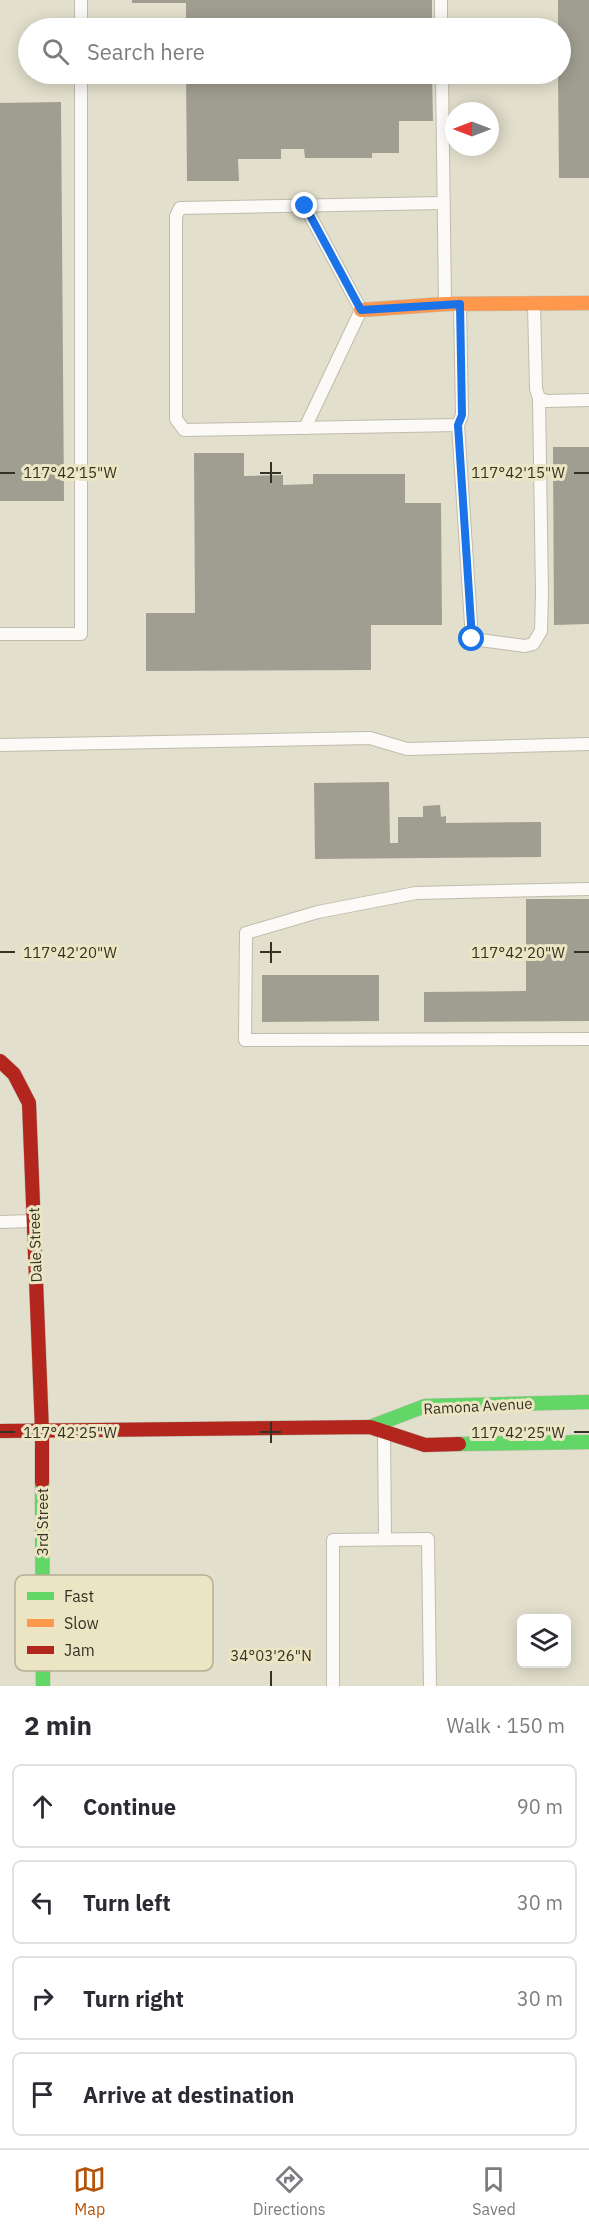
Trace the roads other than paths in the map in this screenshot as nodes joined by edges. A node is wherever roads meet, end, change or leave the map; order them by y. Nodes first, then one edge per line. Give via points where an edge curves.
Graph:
1 (81, 0) edge
2 (441, 0) edge
3 (81, 18) edge
4 (441, 18) edge
5 (81, 84) edge
6 (442, 84) edge
7 (443, 203) junction
8 (305, 206) junction
9 (534, 303) junction
10 (589, 303) edge
11 (445, 304) junction
12 (460, 304) junction
13 (361, 310) junction
14 (539, 398) junction
15 (589, 400) edge
16 (458, 425) junction
17 (305, 428) junction
18 (0, 634) edge
19 (589, 744) edge
20 (0, 745) edge
21 (589, 888) edge
22 (589, 1039) edge
23 (4, 1064) edge
24 (34, 1221) junction
25 (0, 1222) edge
26 (589, 1402) edge
27 (370, 1427) junction
28 (0, 1431) edge
29 (42, 1431) junction
30 (384, 1432) junction
31 (589, 1442) edge
32 (385, 1539) junction
33 (43, 1575) edge
34 (43, 1671) edge
35 (43, 1686) edge
36 (333, 1686) edge
37 (430, 1686) edge

1 - 3 lane
2 - 4 lane
5 - 18 lane via 81,634
6 - 7 lane
7 - 8 lane
7 - 11 lane
8 - 13 lane
8 - 17 lane via 180,208 176,216 176,419 184,430
9 - 10 street
9 - 12 street
9 - 14 lane
11 - 12 street
11 - 13 street
12 - 16 lane via 462,415
13 - 17 lane
14 - 15 lane
14 - 16 lane via 542,593 541,631 533,644 472,639
16 - 17 lane
19 - 20 lane via 407,749 370,738
21 - 22 lane via 416,893 318,912 246,933 245,1040
23 - 24 street, Dale Street via 20,1083 29,1103
24 - 25 lane
24 - 29 street, Dale Street
26 - 27 street, Ramona Avenue via 425,1406
27 - 29 street, Ramona Avenue
27 - 30 street, Ramona Avenue
28 - 29 street, Ramona Avenue
29 - 33 street, 3rd Street
30 - 31 street, Ramona Avenue via 425,1445
30 - 32 lane
32 - 36 lane via 333,1540
32 - 37 lane via 428,1539
34 - 35 street, 3rd Street

